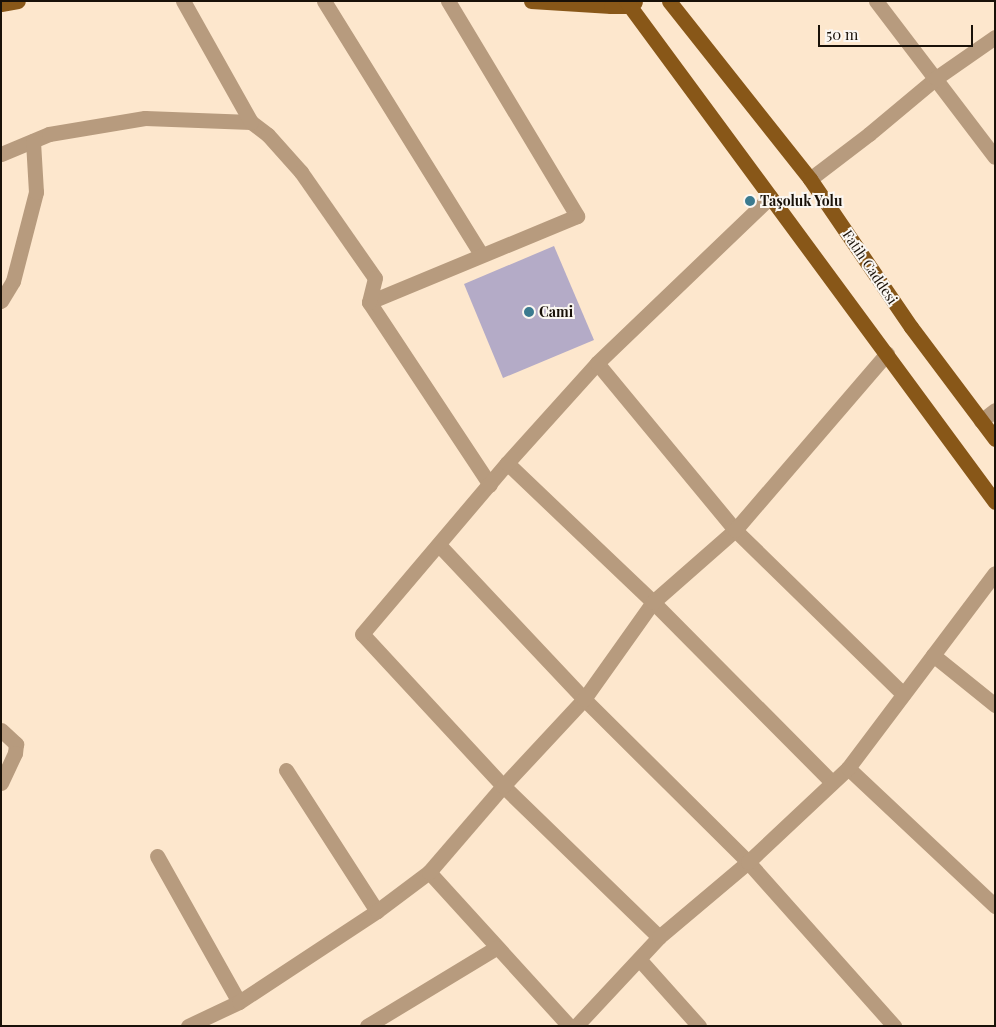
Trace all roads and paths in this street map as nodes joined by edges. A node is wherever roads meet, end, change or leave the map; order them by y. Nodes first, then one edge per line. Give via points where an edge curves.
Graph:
1 (18, 1) edge
2 (183, 1) edge
3 (324, 1) edge
4 (448, 1) edge
5 (531, 1) edge
6 (670, 1) edge
7 (876, 1) edge
8 (631, 3) edge
9 (1, 4) edge
10 (995, 37) edge
11 (936, 78) junction
12 (251, 122) junction
13 (33, 141) junction
14 (1, 154) edge
15 (995, 157) edge
16 (810, 179) junction
17 (770, 197) junction
18 (481, 254) junction
19 (1, 301) edge
20 (369, 302) junction
21 (887, 354) junction
22 (597, 363) junction
23 (995, 410) edge
24 (982, 421) junction
25 (995, 439) edge
26 (507, 463) junction
27 (490, 485) junction
28 (995, 502) edge
29 (735, 530) junction
30 (439, 545) junction
31 (995, 573) edge
32 (653, 602) junction
33 (933, 655) junction
34 (903, 694) junction
35 (584, 698) junction
36 (995, 705) edge
37 (1, 730) edge
38 (848, 768) junction
39 (286, 770) dead end
40 (832, 782) junction
41 (1, 783) edge
42 (503, 786) junction
43 (157, 856) dead end
44 (748, 862) junction
45 (429, 872) junction
46 (995, 906) edge
47 (377, 911) junction
48 (659, 937) junction
49 (496, 948) junction
50 (639, 959) junction
51 (240, 1002) junction
52 (188, 1026) edge
53 (366, 1026) edge
54 (569, 1026) edge
55 (576, 1026) edge
56 (699, 1026) edge
57 (894, 1026) edge

1 - 9 main road
2 - 12 street
3 - 18 street
4 - 18 street via 577,216
5 - 8 main road via 575,5
6 - 16 main road, Fatih Caddesi
7 - 11 street
8 - 17 main road
10 - 11 street
11 - 15 street
11 - 16 street
12 - 13 street via 145,118 49,134
12 - 20 street via 268,135 300,172 375,278
13 - 14 street
13 - 19 street via 36,192 13,281
16 - 24 main road, Fatih Caddesi via 910,327
17 - 21 main road
17 - 22 street
18 - 20 street
20 - 27 street
21 - 28 main road
21 - 29 street
22 - 26 street
22 - 29 street
23 - 24 street
24 - 25 main road, Fatih Caddesi
26 - 27 street
26 - 32 street
27 - 30 street
29 - 32 street
29 - 34 street
30 - 35 street
30 - 42 street via 362,634
31 - 33 street
32 - 35 street
32 - 40 street
33 - 34 street
33 - 36 street
34 - 38 street
35 - 42 street
35 - 44 street
37 - 41 street via 16,744
38 - 40 street
38 - 46 street
39 - 47 street
40 - 44 street
42 - 45 street
42 - 48 street
43 - 51 street
44 - 48 street
44 - 57 street
45 - 47 street
45 - 49 street
47 - 51 street
48 - 50 street
49 - 53 street
49 - 54 street
50 - 55 street
50 - 56 street
51 - 52 street

